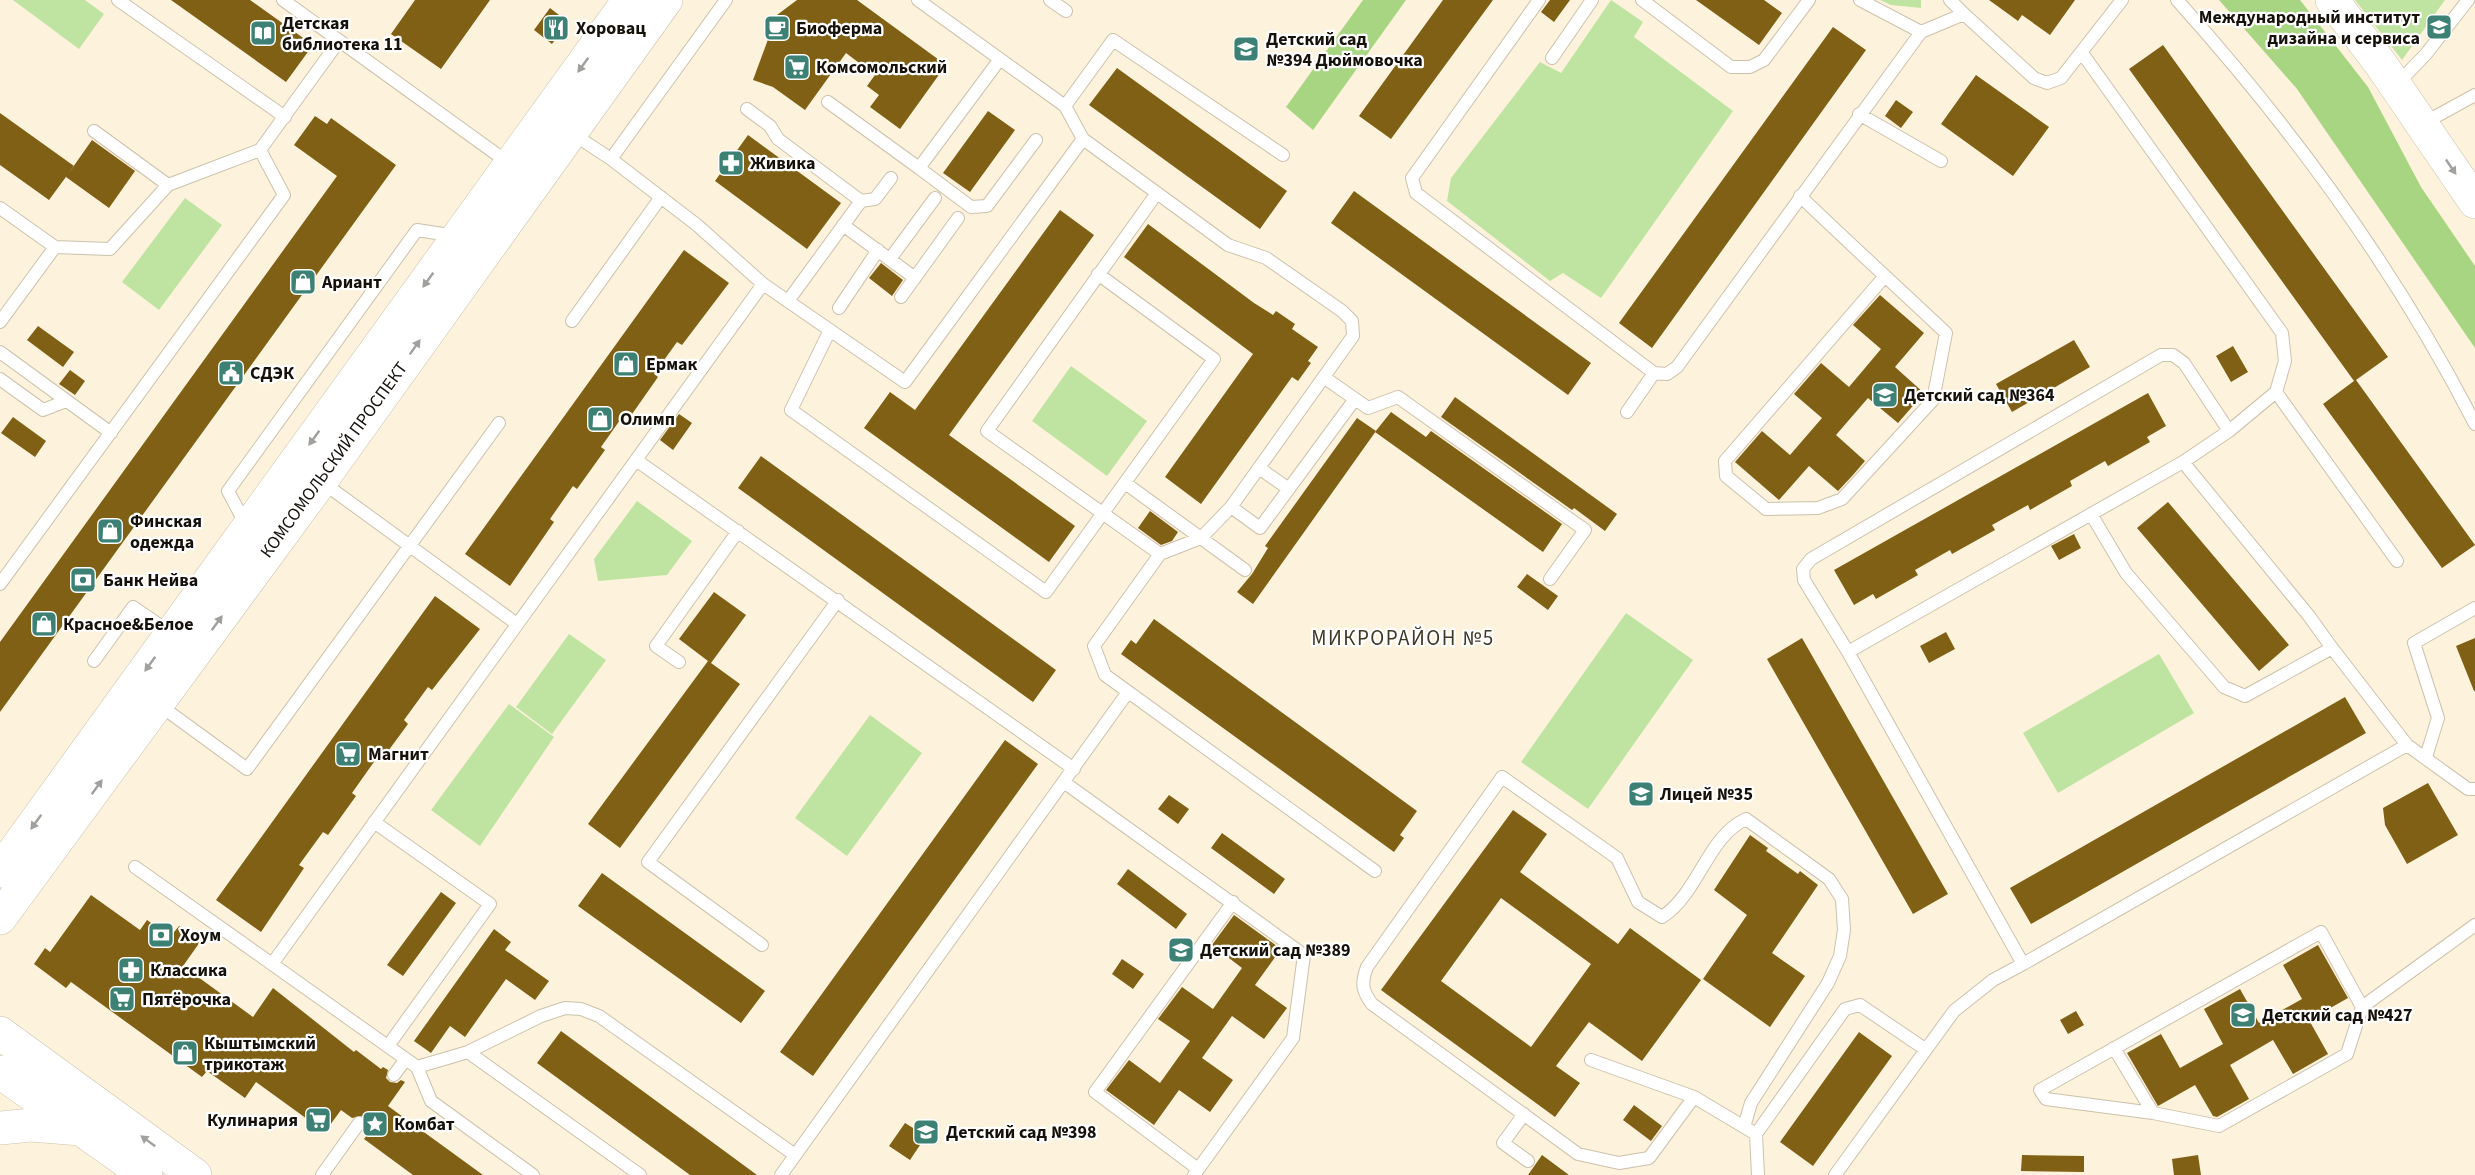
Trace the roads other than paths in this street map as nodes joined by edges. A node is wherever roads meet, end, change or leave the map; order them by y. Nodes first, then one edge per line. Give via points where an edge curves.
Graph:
1 (118, 0) edge
2 (282, 0) edge
3 (629, 0) edge
4 (654, 0) edge
5 (666, 0) edge
6 (726, 0) edge
7 (918, 0) edge
8 (1050, 0) edge
9 (1539, 0) edge
10 (1592, 0) edge
11 (1642, 0) edge
12 (1809, 0) edge
13 (1860, 0) edge
14 (1950, 0) edge
15 (2122, 0) edge
16 (2177, 0) edge
17 (2332, 0) edge
18 (2468, 0) edge
19 (1066, 11) dead end
20 (1964, 14) junction
21 (643, 32) junction
22 (1921, 32) junction
23 (339, 41) junction
24 (2082, 53) junction
25 (1552, 58) dead end
26 (1000, 59) junction
27 (2396, 85) junction
28 (2475, 95) edge
29 (828, 102) dead end
30 (1065, 106) junction
31 (747, 109) dead end
32 (1859, 114) junction
33 (285, 117) junction
34 (558, 124) junction
35 (2423, 124) junction
36 (94, 131) dead end
37 (1036, 140) dead end
38 (1083, 140) junction
39 (261, 150) junction
40 (1283, 155) dead end
41 (611, 159) junction
42 (1941, 161) dead end
43 (511, 165) junction
44 (919, 168) junction
45 (891, 178) dead end
46 (168, 185) junction
47 (1157, 193) junction
48 (1800, 196) junction
49 (661, 197) junction
50 (934, 198) dead end
51 (861, 201) junction
52 (2475, 202) edge
53 (0, 208) edge
54 (958, 218) dead end
55 (843, 225) junction
56 (55, 247) junction
57 (878, 250) junction
58 (890, 259) junction
59 (1098, 274) junction
60 (1885, 276) junction
61 (915, 278) junction
62 (763, 284) junction
63 (901, 297) dead end
64 (788, 301) junction
65 (839, 308) dead end
66 (572, 321) dead end
67 (0, 322) edge
68 (830, 330) junction
69 (0, 352) edge
70 (1654, 373) junction
71 (1325, 378) junction
72 (0, 379) edge
73 (2276, 392) junction
74 (1355, 399) junction
75 (66, 400) junction
76 (1627, 412) dead end
77 (498, 423) dead end
78 (2475, 424) edge
79 (2229, 431) junction
80 (111, 432) junction
81 (636, 460) junction
82 (2183, 462) junction
83 (1259, 468) junction
84 (321, 481) junction
85 (1125, 483) junction
86 (1289, 489) junction
87 (1231, 507) junction
88 (1103, 514) junction
89 (2091, 514) junction
90 (738, 531) junction
91 (1201, 538) junction
92 (410, 546) junction
93 (1160, 554) junction
94 (2397, 561) dead end
95 (1245, 570) dead end
96 (1550, 579) dead end
97 (0, 584) edge
98 (838, 600) junction
99 (2475, 608) edge
100 (518, 624) junction
101 (172, 633) junction
102 (2332, 648) junction
103 (1848, 652) junction
104 (94, 661) dead end
105 (679, 662) dead end
106 (1128, 692) junction
107 (158, 704) junction
108 (2407, 745) junction
109 (2426, 757) junction
110 (1074, 769) junction
111 (1065, 783) junction
112 (2475, 789) edge
113 (374, 822) junction
114 (135, 867) dead end
115 (0, 871) edge
116 (1375, 871) dead end
117 (1233, 902) junction
118 (0, 918) edge
119 (2475, 925) edge
120 (762, 945) dead end
121 (272, 964) junction
122 (2023, 964) junction
123 (2362, 1007) junction
124 (0, 1033) edge
125 (388, 1046) junction
126 (2114, 1048) junction
127 (1925, 1049) junction
128 (468, 1052) junction
129 (406, 1059) junction
130 (1591, 1060) dead end
131 (417, 1067) junction
132 (0, 1072) edge
133 (394, 1075) dead end
134 (1694, 1097) junction
135 (2153, 1113) junction
136 (1524, 1114) junction
137 (359, 1123) dead end
138 (1744, 1127) junction
139 (0, 1128) edge
140 (82, 1129) junction
141 (1756, 1134) junction
142 (795, 1155) junction
143 (1528, 1161) dead end
144 (1196, 1172) edge
145 (146, 1175) edge
146 (195, 1175) edge
147 (322, 1175) edge
148 (533, 1175) edge
149 (640, 1175) edge
150 (781, 1175) edge
151 (1758, 1175) edge
152 (1835, 1175) edge

1 - 33 lane
2 - 23 lane
3 -> 34 main road, КОМСОМОЛЬСКИЙ ПРОСПЕКТ
4 - 21 main road
5 - 21 main road, КОМСОМОЛЬСКИЙ ПРОСПЕКТ
6 - 41 lane
7 - 26 lane
8 - 19 lane
9 - 70 lane via 1412,178 1416,193
10 - 25 lane
11 - 12 lane via 1731,66 1750,67 1764,60
13 - 22 lane
14 - 20 lane
15 - 24 lane
16 - 78 lane via 2286,130 2351,218 2408,303
17 - 27 main road
18 - 27 lane
20 - 22 lane
20 - 24 lane via 2034,78 2047,83 2061,78
21 - 34 main road, КОМСОМОЛЬСКИЙ ПРОСПЕКТ
22 - 32 lane
23 - 33 lane
23 - 43 lane
24 - 73 lane via 2282,333 2285,361
26 - 30 lane
26 - 44 lane
27 - 35 main road
28 - 35 lane
29 - 44 lane
30 - 38 lane
30 - 40 lane via 1113,40
31 - 51 lane via 770,126 778,139
32 - 42 lane
32 - 48 lane
33 - 39 lane
34 - 41 lane
34 - 43 main road, КОМСОМОЛЬСКИЙ ПРОСПЕКТ
84 -> 34 main road, КОМСОМОЛЬСКИЙ ПРОСПЕКТ
35 -> 52 main road
36 - 46 lane
37 - 44 lane via 987,206 971,207
38 - 47 lane
38 - 68 lane via 905,382
39 - 46 lane
39 - 80 lane via 284,195
41 - 49 lane
43 - 101 main road, КОМСОМОЛЬСКИЙ ПРОСПЕКТ
45 - 51 lane via 875,200
46 - 56 lane via 110,249
47 - 59 lane
47 - 71 lane via 1228,245 1266,258 1352,321 1353,336
48 - 60 lane
48 - 70 lane via 1677,367 1667,374
49 - 62 lane
49 - 66 lane
50 - 58 lane
51 - 55 lane
53 - 56 lane
54 - 61 lane
55 - 57 lane
55 - 64 lane
56 - 67 lane
57 - 58 lane
57 - 65 lane
58 - 61 lane
59 - 85 lane via 1214,359
59 - 88 lane via 987,431
60 - 60 lane via 1725,461 1726,476 1766,509 1818,508 1842,499 1933,399 1946,333
61 - 63 lane
62 - 64 lane
62 - 81 lane
64 - 68 lane
68 - 88 lane via 791,410 1046,592
69 - 75 lane
70 - 76 lane
71 - 74 lane
71 - 83 lane
72 - 75 lane via 44,410
73 - 79 lane
73 - 94 lane
74 - 86 lane
74 - 96 lane via 1368,408 1398,397 1585,530
75 - 80 lane
77 - 92 lane
79 - 82 lane
79 - 103 lane via 2184,363 2173,355 2161,355 1811,559 1803,569 1804,580
80 - 97 lane
81 - 90 lane
81 - 100 lane
82 - 89 lane
82 - 102 lane
83 - 86 lane
83 - 87 lane
84 - 92 lane
107 -> 84 main road, КОМСОМОЛЬСКИЙ ПРОСПЕКТ
85 - 88 lane
85 - 91 lane
86 - 87 lane via 1260,528
87 - 91 lane
88 - 93 lane
89 - 102 lane via 2126,573 2224,687 2245,696
89 - 103 lane
90 - 98 lane
90 - 105 lane via 656,645
91 - 93 lane
91 - 95 lane
92 - 100 lane
92 - 107 lane via 247,769
93 - 106 lane via 1094,646 1105,675
98 - 110 lane
98 - 120 lane via 648,862
99 - 109 lane via 2414,643 2438,718
100 - 113 lane
101 - 104 lane via 133,607
101 -> 115 main road, КОМСОМОЛЬСКИЙ ПРОСПЕКТ
102 - 108 lane
103 - 122 lane
106 - 110 lane
106 - 116 lane
118 -> 107 main road, КОМСОМОЛЬСКИЙ ПРОСПЕКТ
108 - 109 lane
108 - 122 lane
109 - 112 lane via 2468,789
110 - 111 lane
111 - 117 lane
111 - 142 lane
113 - 121 lane
113 - 125 lane via 490,904
114 - 121 lane
117 - 144 lane via 1304,956 1293,1038
117 - 144 lane via 1095,1092
119 - 123 lane
121 - 125 lane
122 - 127 lane via 1993,980 1954,1011
123 - 126 lane via 2321,932
123 - 135 lane via 2347,1053 2219,1126
146 -> 124 main road
125 - 129 lane
126 - 135 lane
126 - 135 lane via 2040,1090 2046,1099
127 - 141 lane via 1860,1005 1845,1009
127 - 152 lane
128 - 131 lane
128 - 142 lane via 541,1016 565,1008 581,1009 599,1016
128 - 149 lane
129 - 131 lane
129 - 133 lane
130 - 134 lane
131 - 148 lane via 431,1101
132 - 140 main road
134 - 136 lane via 1648,1158 1619,1163 1578,1154
134 - 138 lane
136 - 138 lane via 1372,1004 1363,993 1362,979 1502,777 1617,858 1638,902 1662,917 1677,907 1731,826 1746,819 1829,879 1842,899 1844,930 1840,956 1828,983 1751,1103
136 - 143 lane via 1503,1143
137 - 147 lane
138 - 141 lane
139 - 140 main road via 31,1125
140 - 145 main road
141 - 151 lane
142 - 150 lane

